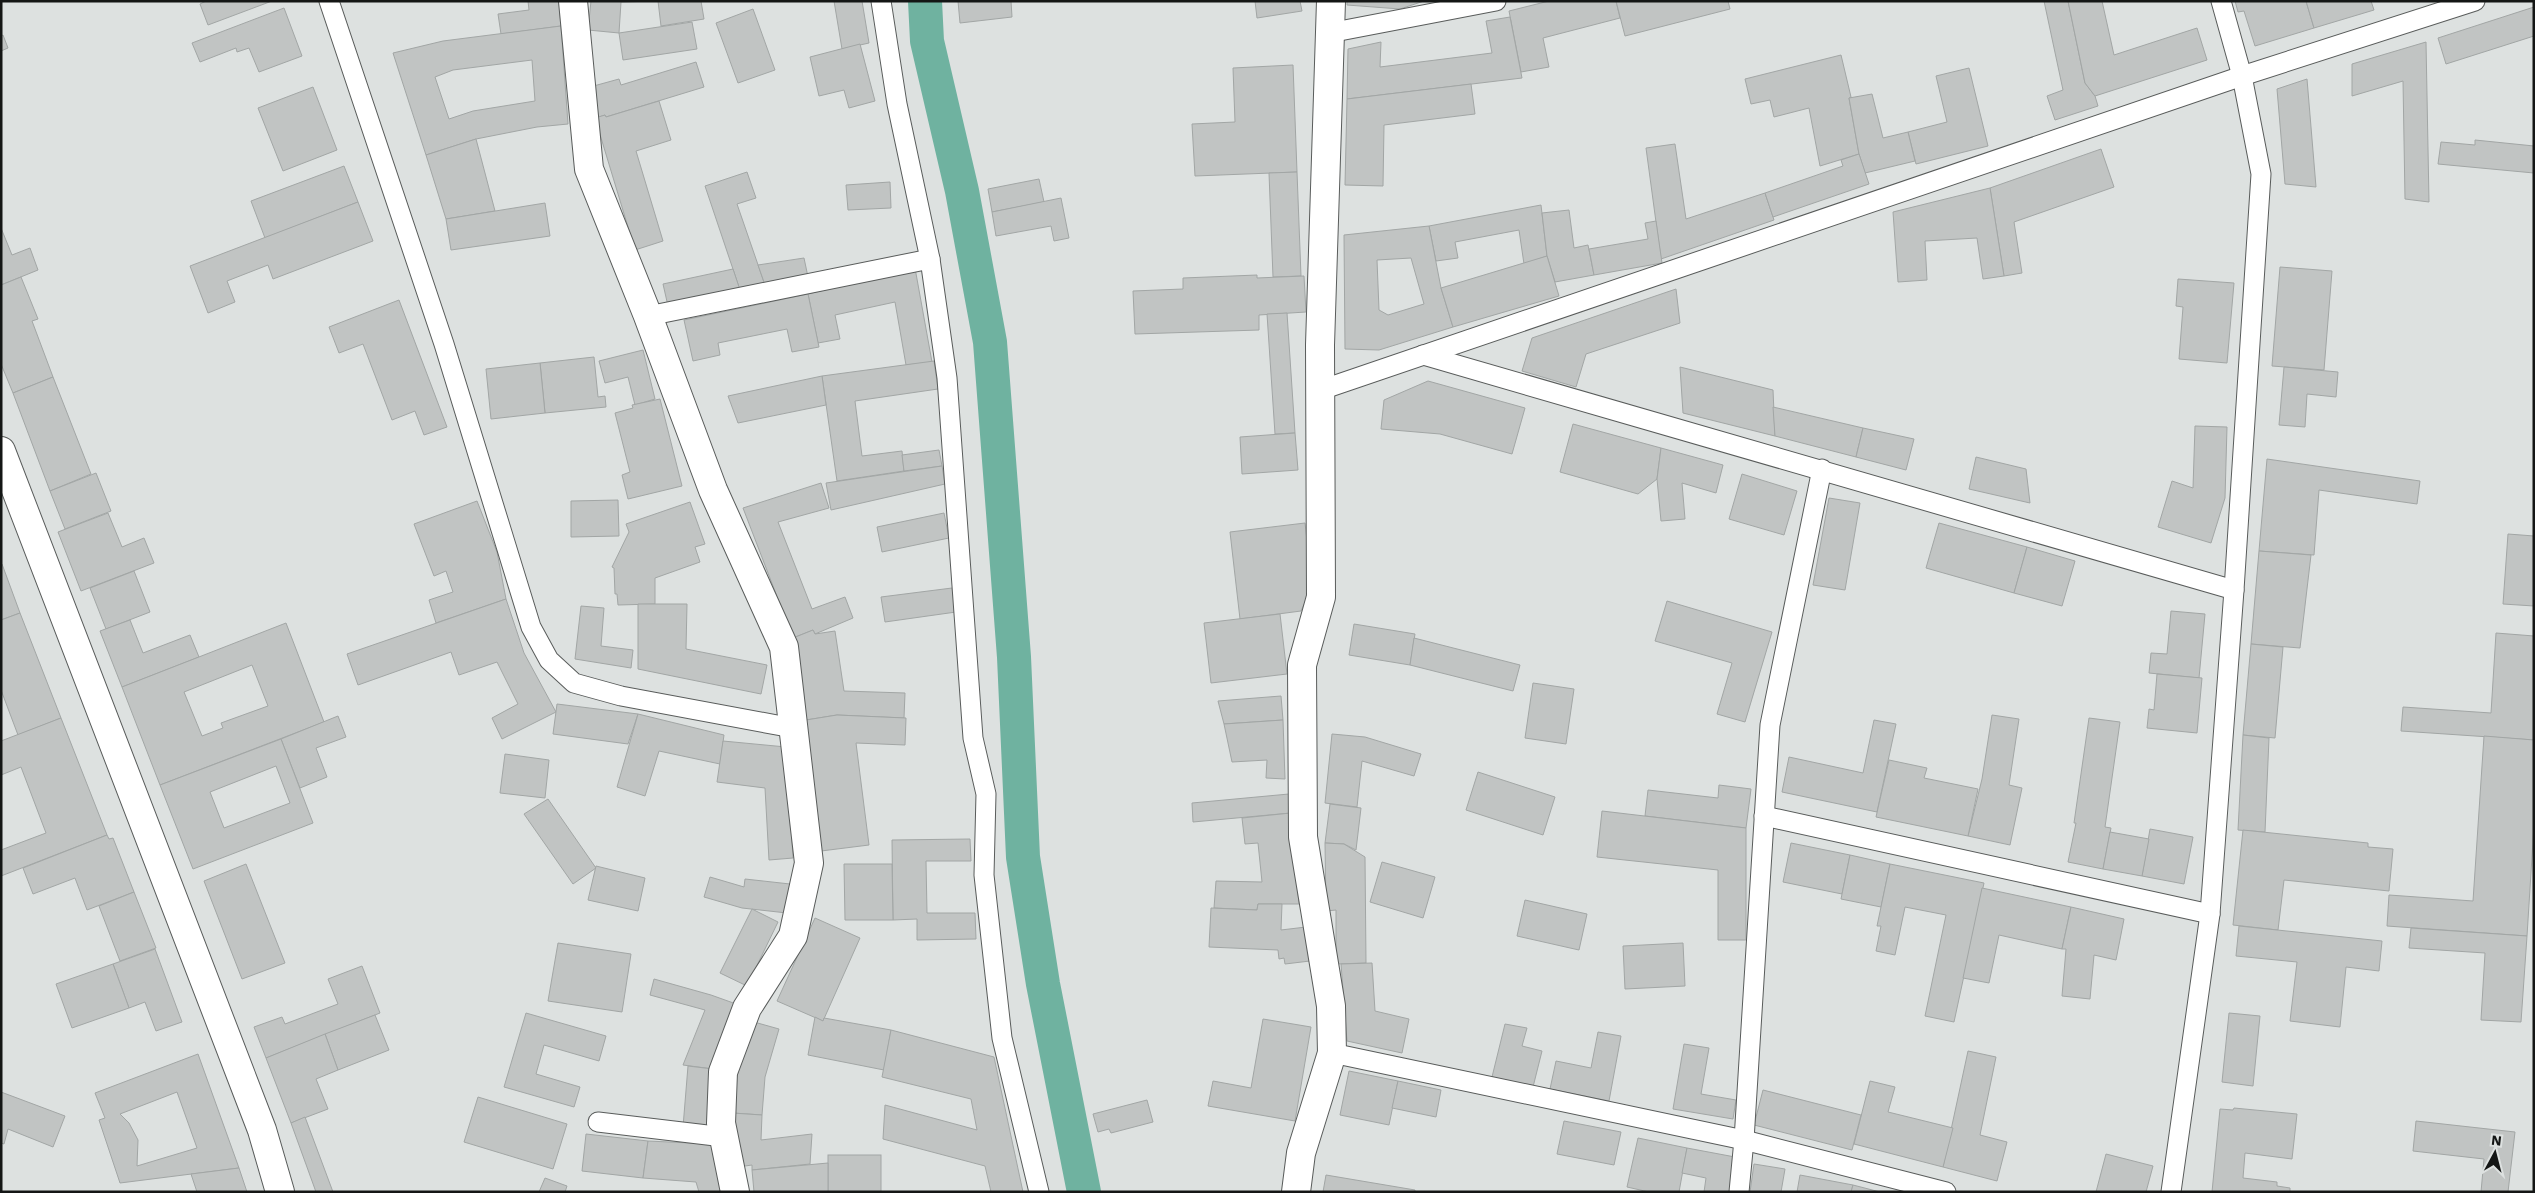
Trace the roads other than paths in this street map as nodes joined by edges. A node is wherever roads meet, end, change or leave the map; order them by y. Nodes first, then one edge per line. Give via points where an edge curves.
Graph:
1 (329, 1) edge
2 (573, 1) edge
3 (881, 1) edge
4 (1331, 1) edge
5 (1496, 1) edge
6 (2221, 1) edge
7 (2475, 1) edge
8 (1329, 33) junction
9 (2242, 76) junction
10 (930, 259) junction
11 (648, 316) junction
12 (1423, 355) junction
13 (1321, 390) junction
14 (1, 451) edge
15 (1822, 469) junction
16 (2234, 590) junction
17 (793, 728) junction
18 (1764, 816) junction
19 (2210, 914) junction
20 (1332, 1053) junction
21 (598, 1122) dead end
22 (724, 1137) junction
23 (1744, 1140) junction
24 (280, 1192) edge
25 (735, 1192) edge
26 (1039, 1192) edge
27 (1296, 1192) edge
28 (1739, 1192) edge
29 (1946, 1192) edge
30 (2171, 1192) edge

1 - 17 lane via 444,344 531,627 549,660 574,683 621,696
2 - 11 street via 589,168
3 - 10 lane via 897,104
4 - 8 street
5 - 8 lane
6 - 9 lane
7 - 9 lane
8 - 13 street
9 - 12 lane
9 - 16 lane via 2261,174
10 - 11 lane
10 - 26 lane via 947,378 973,738 986,794 984,875 1002,1038
11 - 17 street via 713,490 784,647
12 - 13 lane
12 - 15 lane
13 - 20 street via 1321,597 1302,664 1303,837 1331,1006
14 - 24 street via 262,1130
15 - 16 lane
15 - 18 lane via 1770,725
16 - 19 lane
17 - 22 street via 810,863 793,936 747,1008 723,1072 721,1123
18 - 19 lane
18 - 23 lane
19 - 30 lane
20 - 23 lane
20 - 27 street via 1301,1153
21 - 22 lane
22 - 25 street
23 - 28 lane
23 - 29 lane

